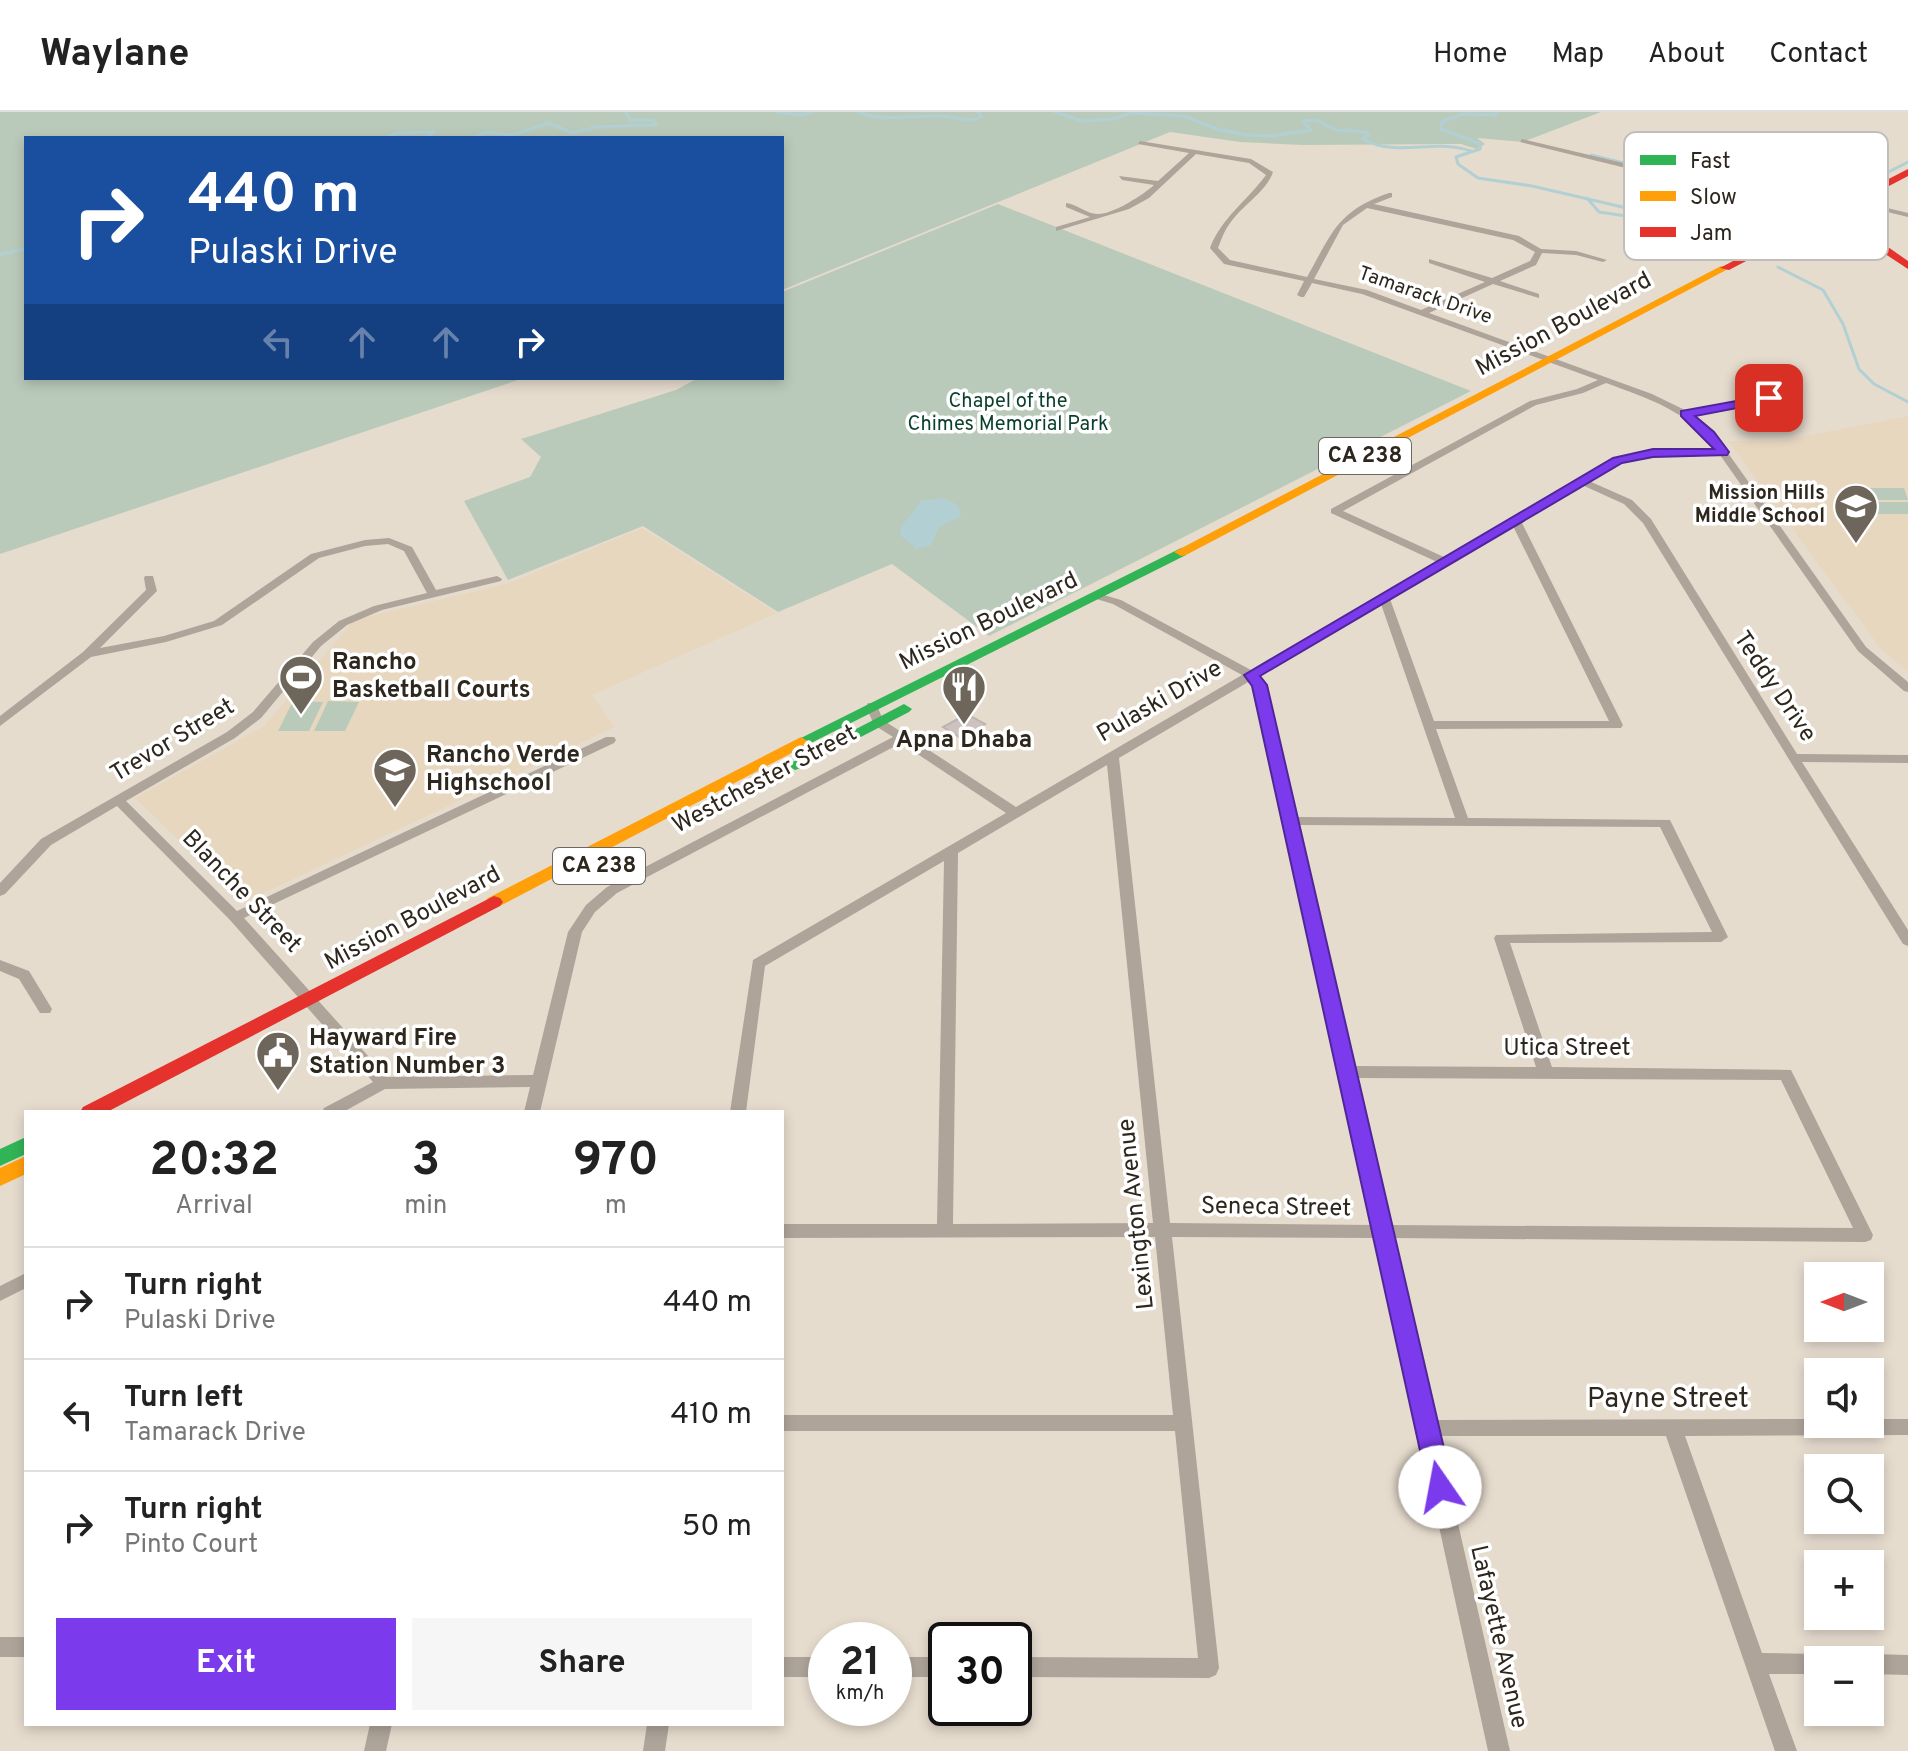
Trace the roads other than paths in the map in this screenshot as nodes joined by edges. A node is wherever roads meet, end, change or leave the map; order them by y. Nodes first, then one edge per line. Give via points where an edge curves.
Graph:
1 (1522, 141) dead end
2 (1140, 143) dead end
3 (1194, 152) junction
4 (1624, 166) edge
5 (1908, 172) edge
6 (1122, 178) dead end
7 (1888, 182) edge
8 (1157, 183) junction
9 (1908, 189) edge
10 (1389, 195) dead end
11 (1888, 199) edge
12 (1069, 205) dead end
13 (1366, 205) junction
14 (1888, 210) edge
15 (1908, 215) edge
16 (1097, 217) junction
17 (1059, 229) dead end
18 (1539, 251) junction
19 (1603, 260) dead end
20 (1739, 260) edge
21 (1765, 260) edge
22 (1432, 261) dead end
23 (1312, 280) junction
24 (1492, 282) junction
25 (1301, 295) dead end
26 (1536, 296) dead end
27 (1424, 312) junction
28 (1558, 362) junction
29 (1606, 380) junction
30 (1797, 393) dead end
31 (1686, 414) junction
32 (1723, 452) junction
33 (1582, 482) junction
34 (1516, 522) junction
35 (1446, 562) junction
36 (149, 578) dead end
37 (497, 579) dead end
38 (433, 594) junction
39 (1097, 596) junction
40 (1384, 598) junction
41 (1117, 602) junction
42 (87, 654) junction
43 (1251, 675) junction
44 (1908, 688) edge
45 (875, 714) junction
46 (0, 722) edge
47 (1429, 725) junction
48 (902, 737) junction
49 (610, 740) dead end
50 (1112, 755) junction
51 (1795, 758) junction
52 (1908, 759) edge
53 (117, 799) junction
54 (1014, 812) junction
55 (1290, 821) junction
56 (1463, 822) junction
57 (951, 850) junction
58 (0, 891) edge
59 (235, 917) junction
60 (1908, 941) edge
61 (0, 965) edge
62 (315, 1005) junction
63 (45, 1009) dead end
64 (1346, 1072) junction
65 (1546, 1073) junction
66 (540, 1081) junction
67 (383, 1083) junction
68 (94, 1110) edge
69 (130, 1110) edge
70 (334, 1110) edge
71 (533, 1110) edge
72 (738, 1110) edge
73 (24, 1146) edge
74 (0, 1158) edge
75 (24, 1165) edge
76 (0, 1178) edge
77 (1162, 1230) junction
78 (784, 1231) edge
79 (945, 1231) junction
80 (1382, 1233) junction
81 (1865, 1235) joint
82 (24, 1281) edge
83 (0, 1294) edge
84 (784, 1423) edge
85 (1183, 1423) junction
86 (1908, 1427) edge
87 (1427, 1428) junction
88 (1673, 1428) junction
89 (0, 1647) edge
90 (24, 1647) edge
91 (1755, 1663) junction
92 (1804, 1664) edge
93 (1884, 1664) edge
94 (1908, 1665) edge
95 (784, 1667) edge
96 (808, 1667) edge
97 (1032, 1667) edge
98 (381, 1726) edge
99 (658, 1726) edge
100 (375, 1751) edge
101 (654, 1751) edge
102 (1499, 1751) edge
103 (1786, 1751) edge

1 - 4 street
2 - 3 street, Tamarack Drive
3 - 8 street
3 - 23 street, Tamarack Drive via 1251,161 1270,174 1233,211 1216,241 1218,256 1243,267
5 - 7 main road, Mission Boulevard / CA 238
6 - 8 street
8 - 16 street via 1146,196
9 - 11 main road, Mission Boulevard / CA 238
10 - 13 street
12 - 16 street
13 - 18 street via 1516,238
13 - 23 street via 1340,224
14 - 15 street
16 - 17 street
18 - 19 street
18 - 24 street via 1533,263
20 - 28 main road, Mission Boulevard / CA 238
21 - 28 main road, Mission Boulevard / CA 238
22 - 24 street
23 - 25 street
23 - 27 street, Tamarack Drive
24 - 26 street
24 - 27 street
27 - 28 street, Tamarack Drive
28 - 29 street, Tamarack Drive
28 - 39 main road, Mission Boulevard / CA 238
28 - 41 main road, Mission Boulevard / CA 238
29 - 31 street, Tamarack Drive
29 - 35 street via 1533,403 1335,511
30 - 31 street
31 - 32 street, Tamarack Drive
32 - 33 street, Pulaski Drive via 1640,455 1618,460
32 - 44 street, Tamarack Drive via 1862,649
33 - 34 street, Pulaski Drive
33 - 51 street, Teddy Drive via 1640,511 1738,675
34 - 35 street, Pulaski Drive
34 - 47 street via 1617,725
35 - 40 street, Pulaski Drive
36 - 42 street via 152,591
37 - 38 street, Trevor Street
38 - 42 street via 408,549 389,541 365,543 315,556 218,623
38 - 53 street, Trevor Street via 343,623 317,644 248,722
39 - 41 street
39 - 45 main road, Mission Boulevard / CA 238
40 - 43 street, Pulaski Drive
40 - 47 street
41 - 43 street
41 - 45 main road, Mission Boulevard / CA 238
42 - 46 street
43 - 50 street, Pulaski Drive
43 - 55 street, Lafayette Avenue via 1260,685
45 - 48 street
45 - 62 main road, Mission Boulevard / CA 238
47 - 56 street
48 - 54 street
48 - 66 street, Westchester Street via 596,902 575,932
49 - 59 street
50 - 54 street, Pulaski Drive
50 - 77 street, Lexington Avenue
51 - 52 street
51 - 60 street, Teddy Drive
53 - 58 street, Trevor Street via 46,842
53 - 59 street, Blanche Street
54 - 57 street, Pulaski Drive
55 - 56 street
55 - 64 street, Lafayette Avenue
56 - 65 street via 1665,823 1721,937 1501,938
57 - 72 street, Pulaski Drive via 758,964
57 - 79 street
59 - 62 street, Blanche Street
61 - 63 street via 24,975
62 - 67 street, Blanche Street
62 - 68 main road, Mission Boulevard / CA 238
62 - 69 main road, Mission Boulevard / CA 238
64 - 65 street, Utica Street
64 - 80 street, Lafayette Avenue
65 - 81 street, Utica Street via 1786,1074
66 - 67 street
66 - 71 street, Westchester Street
67 - 70 street
73 - 74 main road
75 - 76 main road
77 - 79 street, Seneca Street
77 - 80 street, Seneca Street
77 - 85 street, Lexington Avenue
78 - 79 street, Seneca Street
80 - 81 street, Seneca Street
80 - 87 street, Lafayette Avenue
82 - 83 street
84 - 85 street
85 - 97 street, Lexington Avenue via 1209,1668
86 - 88 street, Payne Street
87 - 88 street, Payne Street
87 - 102 street, Lafayette Avenue
88 - 91 street
89 - 90 street
91 - 92 street
91 - 103 street
93 - 94 street
95 - 96 street
98 - 100 street
99 - 101 street

